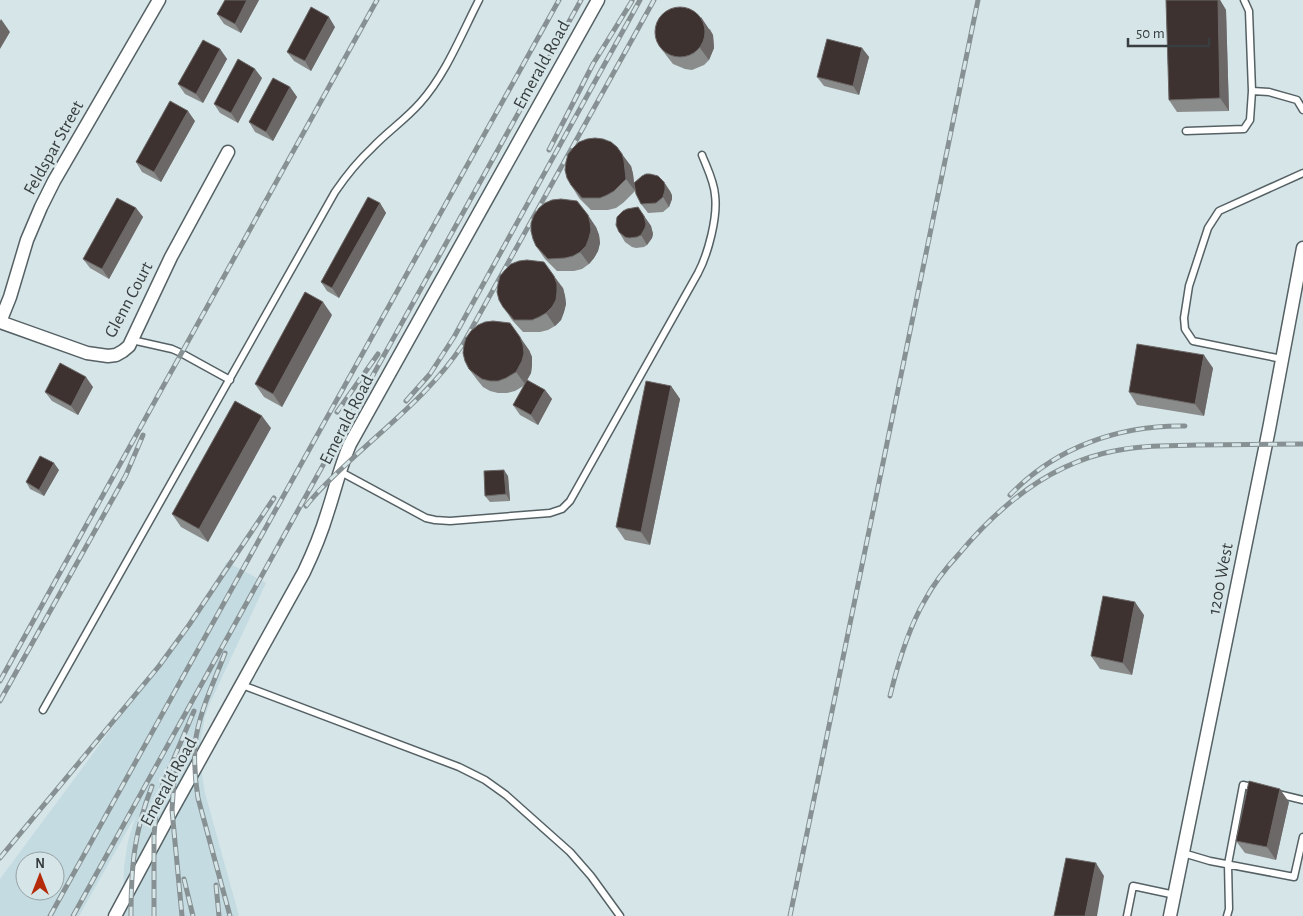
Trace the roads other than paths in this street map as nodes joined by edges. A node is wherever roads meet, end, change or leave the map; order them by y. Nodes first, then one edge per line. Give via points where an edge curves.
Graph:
1 (159, 0) edge
2 (479, 0) edge
3 (598, 0) edge
4 (1244, 0) edge
5 (1252, 91) junction
6 (1303, 110) edge
7 (1186, 130) dead end
8 (228, 152) dead end
9 (702, 155) dead end
10 (1303, 173) edge
11 (1303, 248) edge
12 (1299, 293) edge
13 (0, 322) edge
14 (132, 340) junction
15 (1282, 359) junction
16 (230, 380) junction
17 (339, 471) junction
18 (242, 685) junction
19 (43, 710) dead end
20 (1260, 789) edge
21 (1269, 792) edge
22 (1303, 800) edge
23 (1303, 837) edge
24 (1183, 853) junction
25 (1228, 864) junction
26 (1175, 894) junction
27 (115, 916) edge
28 (620, 916) edge
29 (1126, 916) edge
30 (1170, 916) edge
31 (1227, 916) edge

1 - 13 street, Feldspar Street via 54,180 27,240
2 - 16 lane via 432,88 344,178
3 - 17 street, Emerald Road via 350,444
4 - 5 lane via 1249,11
5 - 6 lane via 1297,100
5 - 7 lane via 1250,120 1244,129
8 - 14 street, Glenn Court via 171,257
9 - 17 lane via 716,203 706,256 567,505 550,513 435,520 417,514
10 - 15 lane via 1219,211 1208,228 1189,286 1184,318 1185,329 1193,341
11 - 12 street, 1200 West
12 - 15 street, 1200 West
13 - 14 street, Glenn Court via 87,354 116,355
14 - 16 lane via 182,353
15 - 24 street, 1200 West
16 - 19 lane
17 - 18 street, Emerald Road via 327,516 311,556
18 - 27 street, Emerald Road
18 - 28 lane via 459,767 485,780 506,794 570,852
20 - 25 lane via 1243,785
21 - 22 lane
23 - 25 lane via 1294,877
24 - 25 lane
24 - 26 street, 1200 West
25 - 31 lane
26 - 29 lane via 1134,886
26 - 30 street, 1200 West

